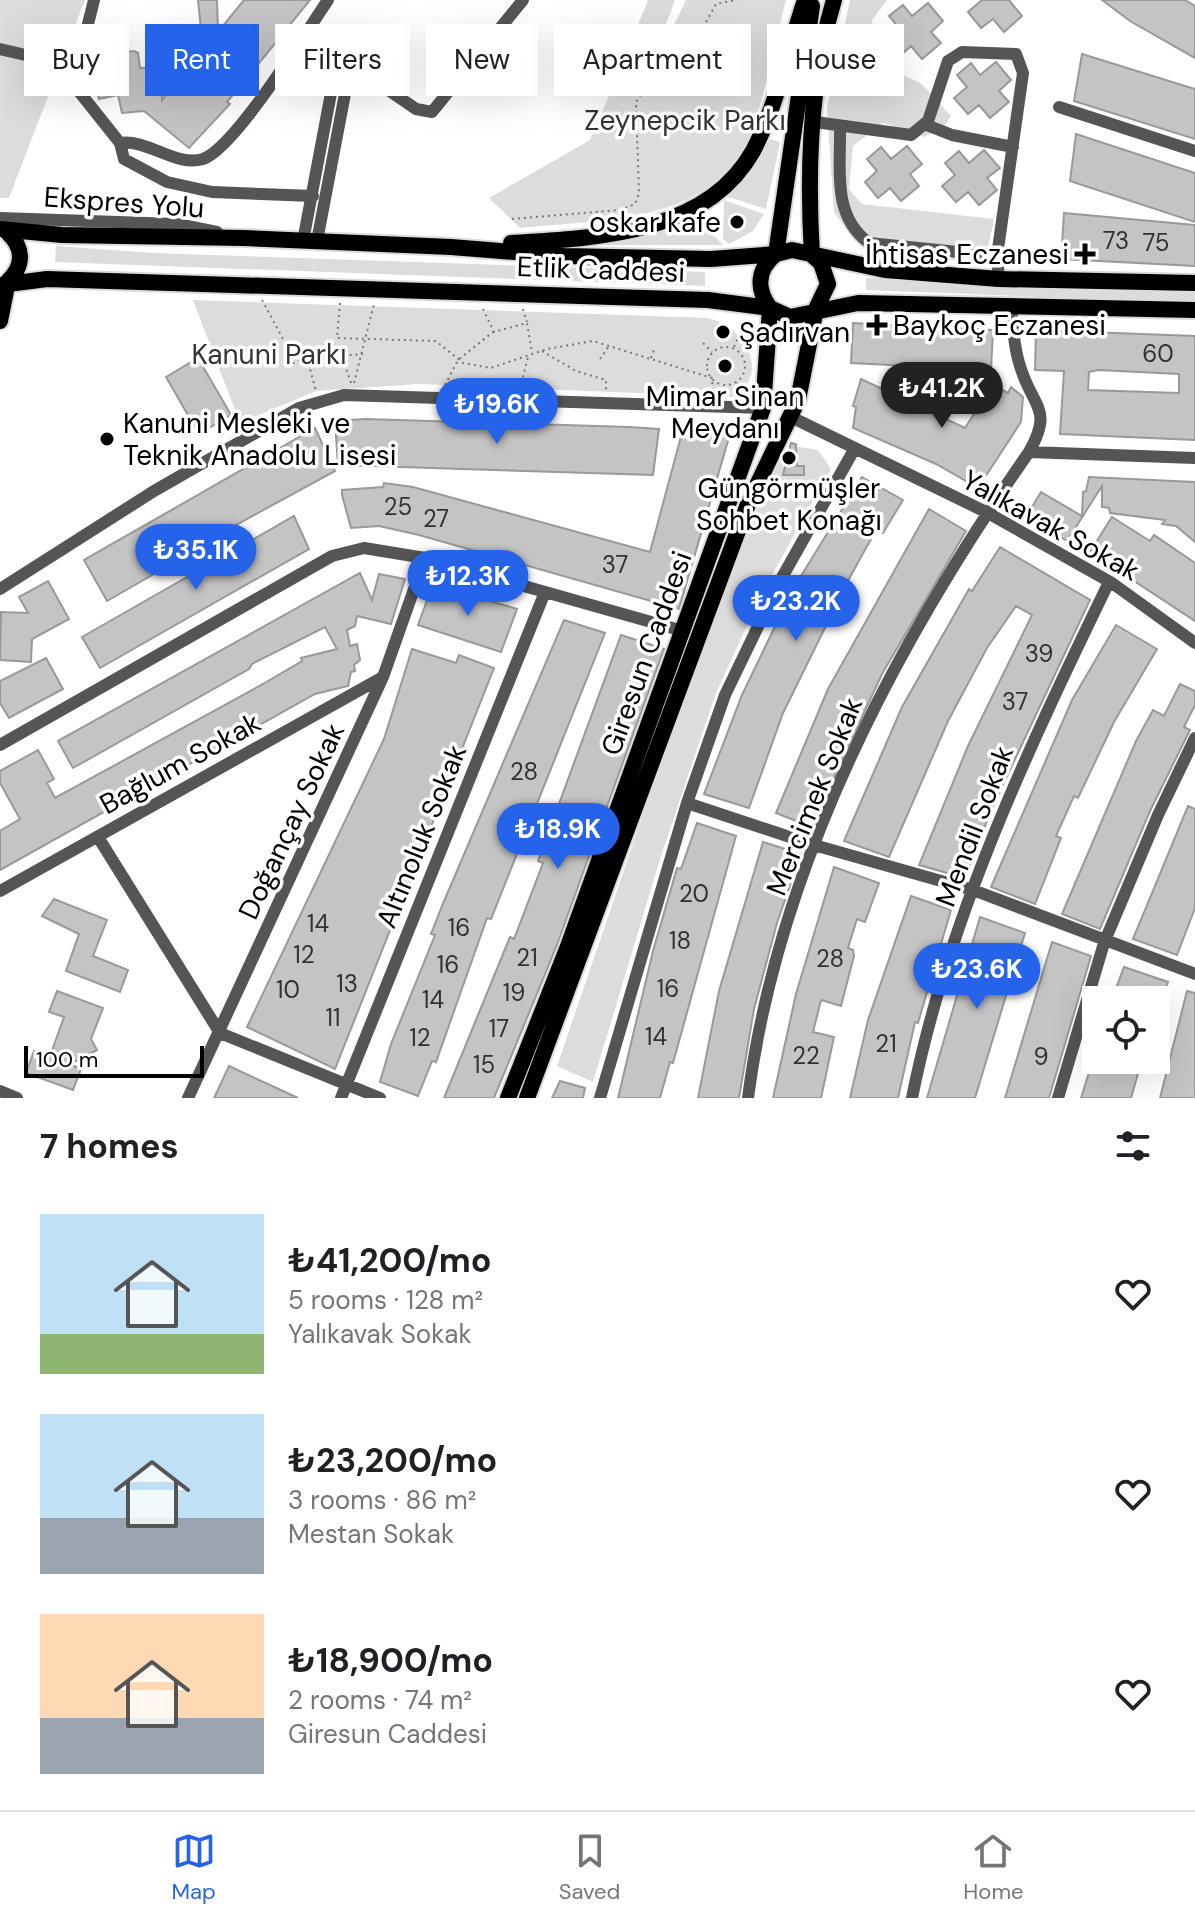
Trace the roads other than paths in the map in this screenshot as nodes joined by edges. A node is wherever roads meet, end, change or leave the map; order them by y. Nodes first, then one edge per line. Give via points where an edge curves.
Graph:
1 (94, 0) edge
2 (328, 0) edge
3 (523, 0) edge
4 (805, 0) edge
5 (813, 0) edge
6 (834, 0) edge
7 (311, 24) edge
8 (0, 49) edge
9 (24, 55) edge
10 (275, 75) edge
11 (331, 96) edge
12 (1059, 107) dead end
13 (815, 122) junction
14 (924, 124) junction
15 (840, 126) junction
16 (120, 143) junction
17 (1013, 147) junction
18 (1195, 151) edge
19 (313, 196) junction
20 (3, 227) edge
21 (310, 241) junction
22 (451, 247) junction
23 (776, 254) junction
24 (812, 255) junction
25 (997, 256) junction
26 (999, 279) junction
27 (4, 283) edge
28 (1195, 283) edge
29 (1011, 306) junction
30 (770, 308) junction
31 (816, 309) junction
32 (1195, 310) edge
33 (0, 321) edge
34 (759, 403) junction
35 (791, 417) junction
36 (855, 448) junction
37 (1029, 452) junction
38 (1195, 458) edge
39 (988, 513) junction
40 (425, 558) junction
41 (1109, 582) junction
42 (0, 589) edge
43 (545, 592) junction
44 (683, 631) junction
45 (1195, 643) edge
46 (383, 677) junction
47 (1195, 738) edge
48 (0, 745) edge
49 (687, 803) junction
50 (98, 837) junction
51 (814, 845) junction
52 (973, 890) junction
53 (0, 891) edge
54 (1104, 943) junction
55 (1195, 974) edge
56 (220, 1033) junction
57 (347, 1085) junction
58 (0, 1091) edge
59 (17, 1098) edge
60 (188, 1098) edge
61 (341, 1098) edge
62 (380, 1098) edge
63 (508, 1098) edge
64 (527, 1098) edge
65 (600, 1098) edge
66 (748, 1098) edge
67 (912, 1098) edge
68 (1058, 1098) edge

1 - 16 street via 73,84
2 - 7 street
3 - 21 street via 432,112 416,109 362,72 348,78
4 - 22 main road via 755,147 730,181 704,202 672,218 616,233
5 - 23 main road
6 - 13 main road
8 - 9 street
10 - 16 street via 228,141 202,159 172,157 136,141
11 - 19 street
12 - 18 street
13 - 15 street
13 - 24 main road via 809,164
14 - 15 street via 911,135
14 - 17 street
14 - 17 street via 948,61 962,52 1016,54 1023,73
15 - 25 street via 841,200 854,232 869,243
16 - 19 street via 124,159 167,182 212,192
17 - 25 street
19 - 21 street
20 - 21 main road, Etlik Caddesi
20 - 27 main road via 20,247 21,257 15,274
21 - 22 main road, Etlik Caddesi
22 - 23 main road, Etlik Caddesi via 564,256 711,259
23 - 24 main road, Etlik Caddesi via 792,250
23 - 30 main road via 760,277 760,292
24 - 26 main road, Etlik Caddesi via 885,270
24 - 31 main road via 828,277 826,295
25 - 26 street
26 - 28 main road, Etlik Caddesi
27 - 30 main road, Etlik Caddesi via 47,279 509,291
27 - 33 main road
29 - 31 main road, Etlik Caddesi via 858,303
29 - 32 main road, Etlik Caddesi
29 - 37 street, Mercimek Sokak via 1021,370 1040,408 1042,430
30 - 31 main road, Etlik Caddesi via 790,317
30 - 34 main road, Giresun Caddesi
31 - 35 main road, Giresun Caddesi
34 - 42 street via 323,398 154,491
34 - 44 main road, Giresun Caddesi
35 - 36 street, Yalıkavak Sokak
35 - 64 main road, Giresun Caddesi via 737,532
36 - 39 street, Yalıkavak Sokak
36 - 49 street via 780,581 725,695
37 - 38 street
37 - 39 street, Mercimek Sokak
39 - 41 street, Yalıkavak Sokak
39 - 51 street, Mercimek Sokak via 912,635 859,736
40 - 43 street
40 - 46 street, Doğançay Sokak
40 - 48 street via 364,548 332,556
41 - 45 street, Yalıkavak Sokak
41 - 52 street, Mendil Sokak via 1005,802
43 - 44 street
43 - 57 street, Altınoluk Sokak
44 - 63 main road, Giresun Caddesi
46 - 50 street, Bağlum Sokak
46 - 56 street, Doğançay Sokak
47 - 54 street
49 - 51 street
49 - 65 street
50 - 53 street, Bağlum Sokak
50 - 56 street
51 - 52 street
51 - 66 street, Mercimek Sokak via 773,976
52 - 54 street
52 - 67 street, Mendil Sokak via 922,1046
54 - 55 street
54 - 68 street
56 - 57 street
56 - 60 street, Doğançay Sokak
57 - 61 street, Altınoluk Sokak
57 - 62 street
58 - 59 street

